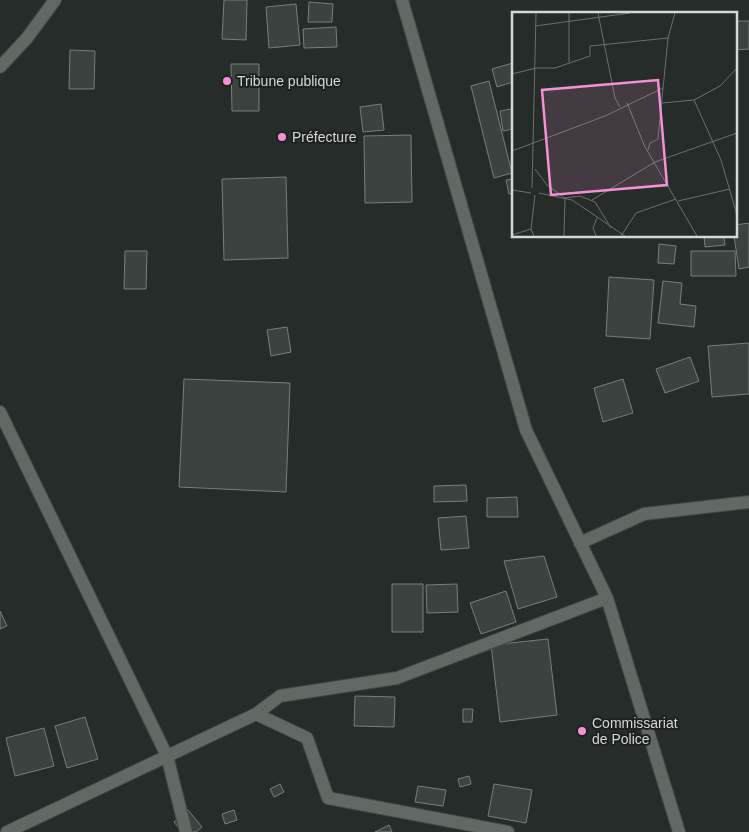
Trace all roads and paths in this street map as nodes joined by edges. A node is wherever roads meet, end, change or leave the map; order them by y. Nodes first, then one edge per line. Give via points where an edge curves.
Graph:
1 (55, 0) edge
2 (402, 0) edge
3 (0, 67) edge
4 (0, 412) edge
5 (749, 502) edge
6 (580, 543) junction
7 (607, 598) junction
8 (256, 714) junction
9 (167, 756) junction
10 (7, 832) edge
11 (186, 832) edge
12 (508, 832) edge
13 (678, 832) edge

1 - 3 street
2 - 6 street via 526,430
4 - 9 street
5 - 6 street via 644,514
6 - 7 street
7 - 8 street via 397,678 280,696
7 - 13 street
8 - 9 street
8 - 12 street via 307,738 328,798
9 - 10 street
9 - 11 street

